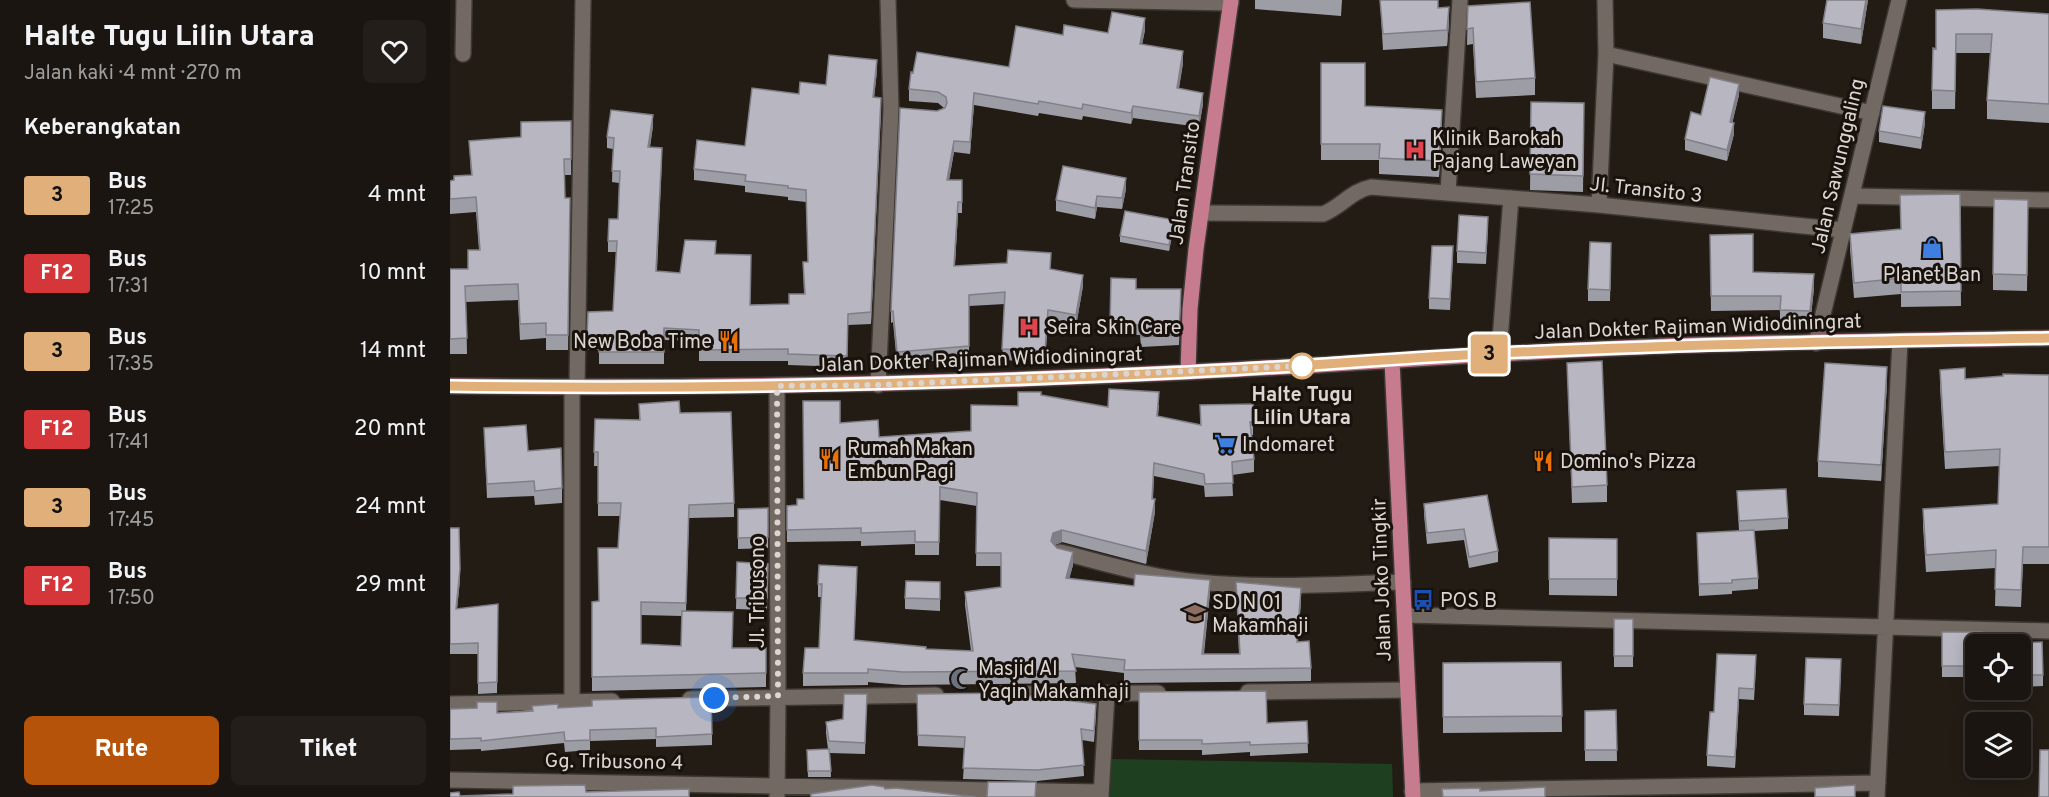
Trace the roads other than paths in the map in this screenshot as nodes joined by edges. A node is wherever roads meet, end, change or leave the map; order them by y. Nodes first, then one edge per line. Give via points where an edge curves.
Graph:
1 (464, 0) edge
2 (583, 0) edge
3 (888, 0) edge
4 (1074, 0) edge
5 (1460, 0) edge
6 (1605, 0) edge
7 (1899, 0) edge
8 (1231, 1) edge
9 (463, 54) dead end
10 (1606, 54) junction
11 (1872, 113) junction
12 (1448, 192) junction
13 (1852, 196) junction
14 (1511, 198) junction
15 (2049, 200) edge
16 (1599, 205) junction
17 (1201, 213) junction
18 (1844, 230) junction
19 (2049, 338) edge
20 (1900, 341) junction
21 (1816, 343) junction
22 (1498, 353) junction
23 (1392, 361) junction
24 (1188, 372) junction
25 (878, 385) junction
26 (450, 386) edge
27 (777, 386) junction
28 (574, 388) junction
29 (1060, 552) edge
30 (1403, 582) junction
31 (1405, 615) junction
32 (1886, 626) junction
33 (2049, 631) edge
34 (1407, 690) junction
35 (1179, 692) edge
36 (1238, 692) edge
37 (1107, 693) junction
38 (978, 694) edge
39 (954, 695) edge
40 (778, 696) junction
41 (670, 699) edge
42 (627, 700) edge
43 (572, 702) junction
44 (450, 704) edge
45 (450, 780) edge
46 (1877, 790) edge
47 (777, 791) edge
48 (1101, 794) edge
49 (1412, 794) edge

1 - 9 street
2 - 28 street
3 - 25 street via 897,109
4 - 8 street
5 - 12 street
6 - 10 street
7 - 11 street, Jalan Sawunggaling
8 - 17 main road, Jalan Transito
10 - 11 street
10 - 16 street
11 - 13 street, Jalan Sawunggaling
12 - 14 street, Jl. Transito 3
12 - 17 street, Jl. Transito 3 via 1371,186 1353,193 1323,214
13 - 15 street
13 - 18 street, Jalan Sawunggaling
14 - 16 street, Jl. Transito 3
14 - 22 street
16 - 18 street, Jl. Transito 3
17 - 24 main road, Jalan Transito via 1192,286
18 - 21 street, Jalan Sawunggaling
19 - 20 main road, Jalan Dokter Rajiman Widiodiningrat
20 - 21 main road, Jalan Dokter Rajiman Widiodiningrat
20 - 32 street
21 - 22 main road, Jalan Dokter Rajiman Widiodiningrat
22 - 23 main road, Jalan Dokter Rajiman Widiodiningrat
23 - 24 main road, Jalan Dokter Rajiman Widiodiningrat
23 - 30 main road, Jalan Joko Tingkir
24 - 25 main road, Jalan Dokter Rajiman Widiodiningrat
25 - 27 main road, Jalan Dokter Rajiman Widiodiningrat
26 - 28 main road, Jalan Dokter Rajiman Widiodiningrat
27 - 28 main road, Jalan Dokter Rajiman Widiodiningrat
27 - 40 street, Jl. Tribusono
28 - 43 street
29 - 30 street via 1197,582
30 - 31 main road, Jalan Joko Tingkir
31 - 32 street
31 - 34 main road, Jalan Joko Tingkir
32 - 33 street
32 - 46 street
34 - 36 street
34 - 49 main road, Jalan Joko Tingkir
35 - 37 street
37 - 38 street
37 - 48 street
39 - 40 street
40 - 41 street
40 - 47 street, Jl. Tribusono
42 - 43 street
43 - 44 street
45 - 47 street, Gg. Tribusono 4
46 - 49 street
47 - 48 street, Gg. Tribusono 4

